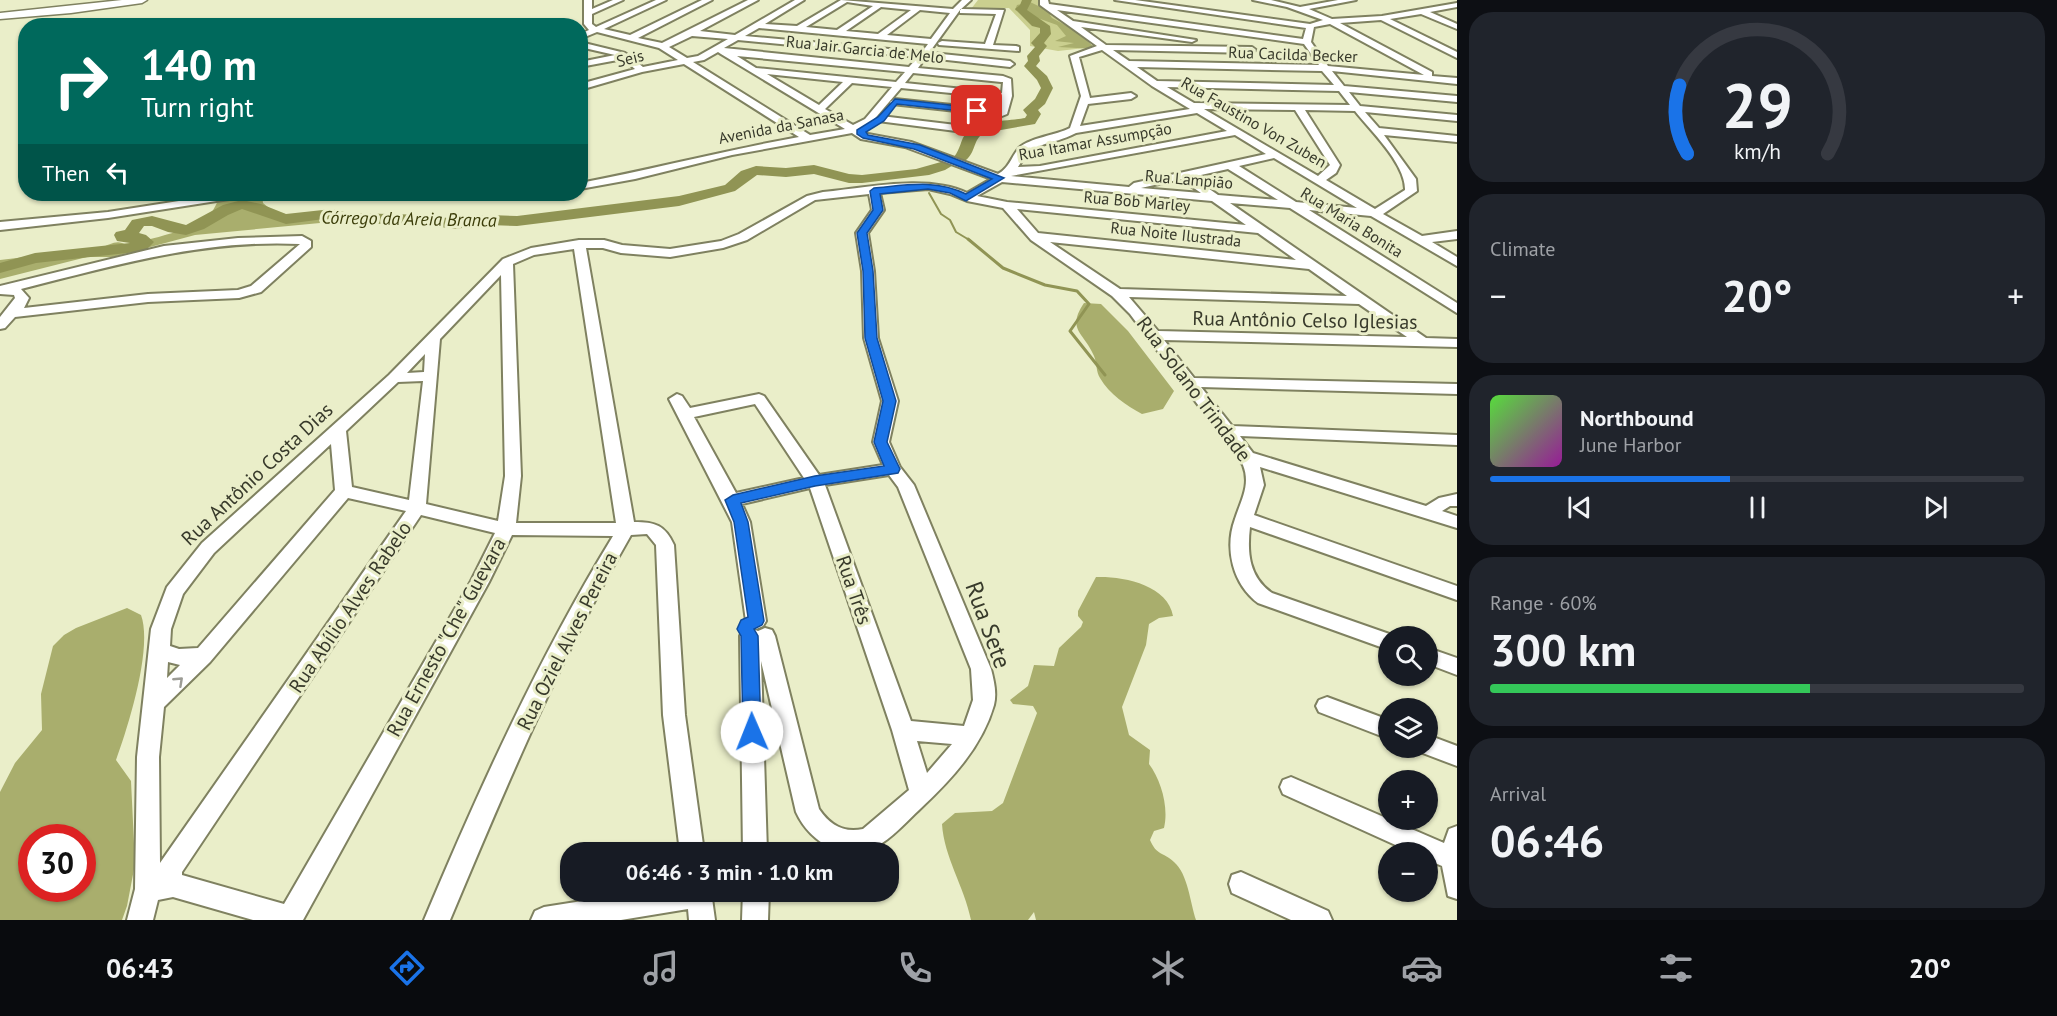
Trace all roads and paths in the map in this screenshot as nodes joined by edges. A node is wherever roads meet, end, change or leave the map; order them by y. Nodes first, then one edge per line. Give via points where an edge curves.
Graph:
1 (142, 0) edge
2 (588, 0) edge
3 (619, 0) edge
4 (662, 0) edge
5 (708, 0) edge
6 (754, 0) edge
7 (779, 0) edge
8 (847, 0) edge
9 (973, 0) edge
10 (1119, 0) edge
11 (1257, 0) edge
12 (1352, 0) edge
13 (798, 1) edge
14 (1269, 1) edge
15 (1046, 3) edge
16 (919, 4) edge
17 (880, 5) junction
18 (1457, 5) edge
19 (961, 6) edge
20 (1300, 9) junction
21 (1422, 11) junction
22 (588, 14) junction
23 (0, 16) edge
24 (1382, 18) junction
25 (1331, 21) junction
26 (1068, 22) junction
27 (755, 25) junction
28 (1310, 26) junction
29 (1457, 27) edge
30 (798, 29) junction
31 (597, 31) junction
32 (840, 32) junction
33 (691, 33) junction
34 (1243, 33) junction
35 (588, 34) edge
36 (881, 36) junction
37 (735, 37) junction
38 (631, 38) junction
39 (938, 42) junction
40 (1307, 42) junction
41 (662, 46) junction
42 (588, 47) edge
43 (988, 47) junction
44 (1102, 47) junction
45 (1016, 49) dead end
46 (1252, 49) junction
47 (721, 50) junction
48 (928, 55) junction
49 (624, 56) junction
50 (1457, 56) edge
51 (687, 62) junction
52 (588, 63) edge
53 (1010, 64) dead end
54 (1127, 64) junction
55 (1265, 66) junction
56 (1325, 68) junction
57 (752, 69) junction
58 (916, 69) junction
59 (642, 70) junction
60 (1438, 79) junction
61 (851, 80) junction
62 (1457, 81) edge
63 (899, 84) junction
64 (1155, 84) junction
65 (588, 85) edge
66 (909, 85) junction
67 (1340, 88) junction
68 (1007, 96) junction
69 (1131, 96) dead end
70 (1457, 99) edge
71 (895, 102) junction
72 (1084, 102) junction
73 (1298, 107) junction
74 (1195, 108) junction
75 (1356, 108) junction
76 (820, 109) junction
77 (1457, 118) edge
78 (881, 119) junction
79 (956, 128) dead end
80 (1074, 129) junction
81 (857, 130) junction
82 (1375, 131) junction
83 (1235, 132) junction
84 (809, 139) junction
85 (1457, 139) edge
86 (1275, 155) junction
87 (758, 157) dead end
88 (1228, 164) junction
89 (1011, 171) junction
90 (1182, 175) junction
91 (999, 178) junction
92 (1319, 180) junction
93 (588, 185) edge
94 (1118, 189) junction
95 (874, 191) junction
96 (966, 198) junction
97 (1217, 198) junction
98 (197, 201) edge
99 (1293, 205) junction
100 (1007, 206) junction
101 (1376, 213) junction
102 (0, 226) edge
103 (1264, 230) junction
104 (1457, 235) edge
105 (1035, 237) junction
106 (1419, 240) junction
107 (579, 244) junction
108 (507, 262) junction
109 (1457, 262) edge
110 (1314, 265) junction
111 (0, 290) edge
112 (507, 293) junction
113 (1117, 293) junction
114 (474, 294) junction
115 (1363, 300) junction
116 (1457, 309) edge
117 (12, 313) junction
118 (0, 325) edge
119 (1152, 335) junction
120 (433, 339) junction
121 (1424, 342) junction
122 (1457, 343) edge
123 (431, 376) junction
124 (394, 378) junction
125 (1188, 382) junction
126 (1457, 389) edge
127 (338, 430) junction
128 (1227, 430) junction
129 (1457, 440) edge
130 (1247, 457) junction
131 (893, 469) junction
132 (815, 481) junction
133 (344, 491) junction
134 (733, 500) junction
135 (1457, 500) edge
136 (417, 507) junction
137 (1429, 513) junction
138 (1244, 518) junction
139 (1457, 522) edge
140 (506, 529) junction
141 (626, 529) junction
142 (1457, 593) edge
143 (757, 631) junction
144 (1378, 638) edge
145 (159, 651) junction
146 (203, 656) junction
147 (1438, 660) edge
148 (1457, 667) edge
149 (154, 704) junction
150 (1327, 706) dead end
151 (1378, 726) edge
152 (903, 730) junction
153 (969, 736) junction
154 (1438, 749) edge
155 (1457, 756) edge
156 (1291, 788) dead end
157 (921, 794) junction
158 (691, 842) edge
159 (755, 842) edge
160 (186, 846) junction
161 (1455, 848) edge
162 (147, 855) junction
163 (1241, 884) dead end
164 (173, 885) junction
165 (1457, 887) edge
166 (148, 889) junction
167 (646, 902) edge
168 (699, 902) edge
169 (756, 902) edge
170 (290, 919) edge
171 (140, 920) edge
172 (437, 920) edge
173 (543, 920) edge
174 (702, 920) edge
175 (755, 920) edge
176 (1319, 920) edge

1 - 23 main road
2 - 22 street
3 - 22 street
4 - 31 street
5 - 38 street
6 - 33 street
7 - 13 street
8 - 17 street
8 - 30 street
9 - 19 street, Avenida da Sanasa
10 - 28 street
11 - 14 street
12 - 20 street
13 - 27 street, Seis
14 - 20 street
15 - 26 street, Rua Faustino Von Zuben
15 - 34 street
16 - 17 street
16 - 19 street
16 - 36 street
17 - 32 street
18 - 21 street
19 - 39 street, Avenida da Sanasa
19 - 43 street via 1001,12
20 - 25 street
21 - 24 street
21 - 29 street
22 - 31 street via 588,24
24 - 25 street
24 - 50 street
25 - 28 street
25 - 60 street
26 - 44 street, Rua Faustino Von Zuben
26 - 46 street
27 - 30 street
27 - 37 street, Seis
28 - 40 street
30 - 32 street
31 - 35 street
31 - 38 street
32 - 36 street
33 - 37 street
33 - 41 street
34 - 40 street
34 - 46 street
36 - 39 street
37 - 47 street, Seis
37 - 48 street
38 - 41 street
39 - 43 street
39 - 48 street, Avenida da Sanasa
40 - 56 street
41 - 51 street
42 - 49 street
43 - 45 street
44 - 46 street
44 - 54 street, Rua Faustino Von Zuben
44 - 72 street via 1074,56 1085,88
46 - 55 street
47 - 51 street, Seis
47 - 57 street, Rua Lampião
47 - 58 street, Rua Jair Garcia de Melo
48 - 53 street
48 - 58 street, Avenida da Sanasa
49 - 52 street
49 - 59 street
51 - 59 street, Seis
51 - 84 street
54 - 55 street, Rua Cacilda Becker
54 - 64 street, Rua Faustino Von Zuben
55 - 56 street, Rua Cacilda Becker
56 - 60 street, Rua Cacilda Becker
56 - 67 street
57 - 61 street
57 - 76 street, Rua Lampião
58 - 63 street, Avenida da Sanasa
58 - 66 street, Avenida da Sanasa
58 - 68 street, Rua Jair Garcia de Melo via 1003,79 1008,81
59 - 65 street, Seis
60 - 62 street, Rua Cacilda Becker
61 - 63 street
61 - 76 street
63 - 66 street
63 - 81 street, Avenida da Sanasa
64 - 67 street
64 - 74 street, Rua Faustino Von Zuben
66 - 68 street
66 - 71 street, Avenida da Sanasa
67 - 70 street
67 - 75 street
68 - 71 street via 1004,112 998,113
69 - 72 street
71 - 78 street, Avenida da Sanasa
72 - 80 street
73 - 74 street
73 - 75 street
73 - 92 street via 1335,165
74 - 80 street via 1104,127
74 - 83 street, Rua Faustino Von Zuben
75 - 77 street
75 - 82 street
76 - 81 street, Rua Lampião
78 - 79 street
78 - 81 street, Avenida da Sanasa
80 - 89 street via 1029,146
81 - 84 street, Avenida da Sanasa
81 - 87 street, Avenida da Sanasa
81 - 91 street, Rua Lampião via 866,137 907,144
82 - 85 street
82 - 101 street via 1411,179 1411,191
83 - 86 street, Rua Faustino Von Zuben
83 - 89 street, Rua Itamar Assumpção
84 - 93 street, Avenida da Sanasa
86 - 88 street
86 - 92 street, Rua Faustino Von Zuben
88 - 90 street
88 - 99 street, Rua Maria Bonita
89 - 91 street, Rua Itamar Assumpção
90 - 94 street
90 - 97 street
91 - 94 street, Rua Lampião
91 - 96 street, Rua Itamar Assumpção
92 - 101 street, Rua Faustino Von Zuben
94 - 97 street, Rua Lampião
95 - 96 street, Rua Bob Marley via 928,186
95 - 107 street, Rua Antônio Costa Dias via 811,198 743,237 693,250 651,252
95 - 131 street, Rua Sete via 878,210 862,233 871,338 890,401 880,442
96 - 100 street, Rua Bob Marley
97 - 99 street, Rua Lampião
97 - 103 street
98 - 102 street
99 - 101 street, Rua Lampião
99 - 116 street, Rua Maria Bonita
100 - 103 street, Rua Bob Marley
100 - 105 street, Rua Solano Trindade
101 - 106 street, Rua Faustino Von Zuben
103 - 110 street
104 - 106 street
105 - 110 street, Rua Noite Ilustrada
105 - 113 street, Rua Solano Trindade
106 - 109 street, Rua Faustino Von Zuben
107 - 108 street, Rua Antônio Costa Dias via 531,252
107 - 141 street, Rua Oziel Alves Pereira
108 - 112 street, Rua Ernesto "Che" Guevara
108 - 114 street, Rua Antônio Costa Dias
110 - 115 street
111 - 117 street via 21,295
111 - 117 street via 164,250 238,242 302,240 307,244 256,289 239,294 147,298
112 - 114 street
112 - 140 street, Rua Ernesto "Che" Guevara via 513,476
113 - 115 street
113 - 119 street, Rua Solano Trindade
114 - 120 street, Rua Antônio Costa Dias
115 - 121 street
117 - 118 street
119 - 121 street, Rua Antônio Celso Iglesias
119 - 125 street, Rua Solano Trindade
120 - 123 street, Rua Abílio Alves Rabelo
120 - 124 street, Rua Antônio Costa Dias
121 - 122 street, Rua Antônio Celso Iglesias
123 - 124 street
123 - 136 street, Rua Abílio Alves Rabelo
124 - 127 street, Rua Antônio Costa Dias
125 - 126 street
125 - 128 street, Rua Solano Trindade
127 - 133 street
127 - 145 street, Rua Antônio Costa Dias via 194,563 167,608
128 - 129 street
128 - 130 street, Rua Solano Trindade
130 - 137 street
130 - 138 street, Rua Solano Trindade via 1255,479
131 - 132 street
131 - 153 street, Rua Sete via 906,485 981,669 983,704
132 - 134 street
132 - 134 street, Rua Três via 759,399 681,406
132 - 152 street, Rua Três
133 - 136 street
133 - 146 street
134 - 143 street via 741,522
135 - 137 street via 1438,504
136 - 140 street
136 - 160 street, Rua Abílio Alves Rabelo
137 - 139 street
138 - 142 street
138 - 144 street, Rua Solano Trindade via 1244,577 1257,593
140 - 141 street
140 - 170 street, Rua Ernesto "Che" Guevara
141 - 158 street via 651,528 664,544 674,715
141 - 172 street, Rua Oziel Alves Pereira via 587,594 548,672
143 - 157 street, Rua Sete via 808,812 818,828 835,839 855,842 875,836
143 - 159 street
145 - 146 street via 179,657
145 - 149 street, Rua Antônio Costa Dias
149 -> 146 street
147 - 148 street
149 - 162 street, Rua Antônio Costa Dias via 148,757
150 - 151 street
152 - 153 street
152 - 157 street, Rua Três
153 - 157 street, Rua Sete
154 - 155 street
156 - 161 street
160 - 162 street via 166,857
160 - 164 street, Rua Abílio Alves Rabelo via 170,869
161 - 165 street
162 - 166 street, Rua Antônio Costa Dias
163 - 176 street
164 - 166 street
164 - 170 street
166 - 171 street, Rua Antônio Costa Dias
167 - 173 street
168 - 174 street
169 - 175 street

